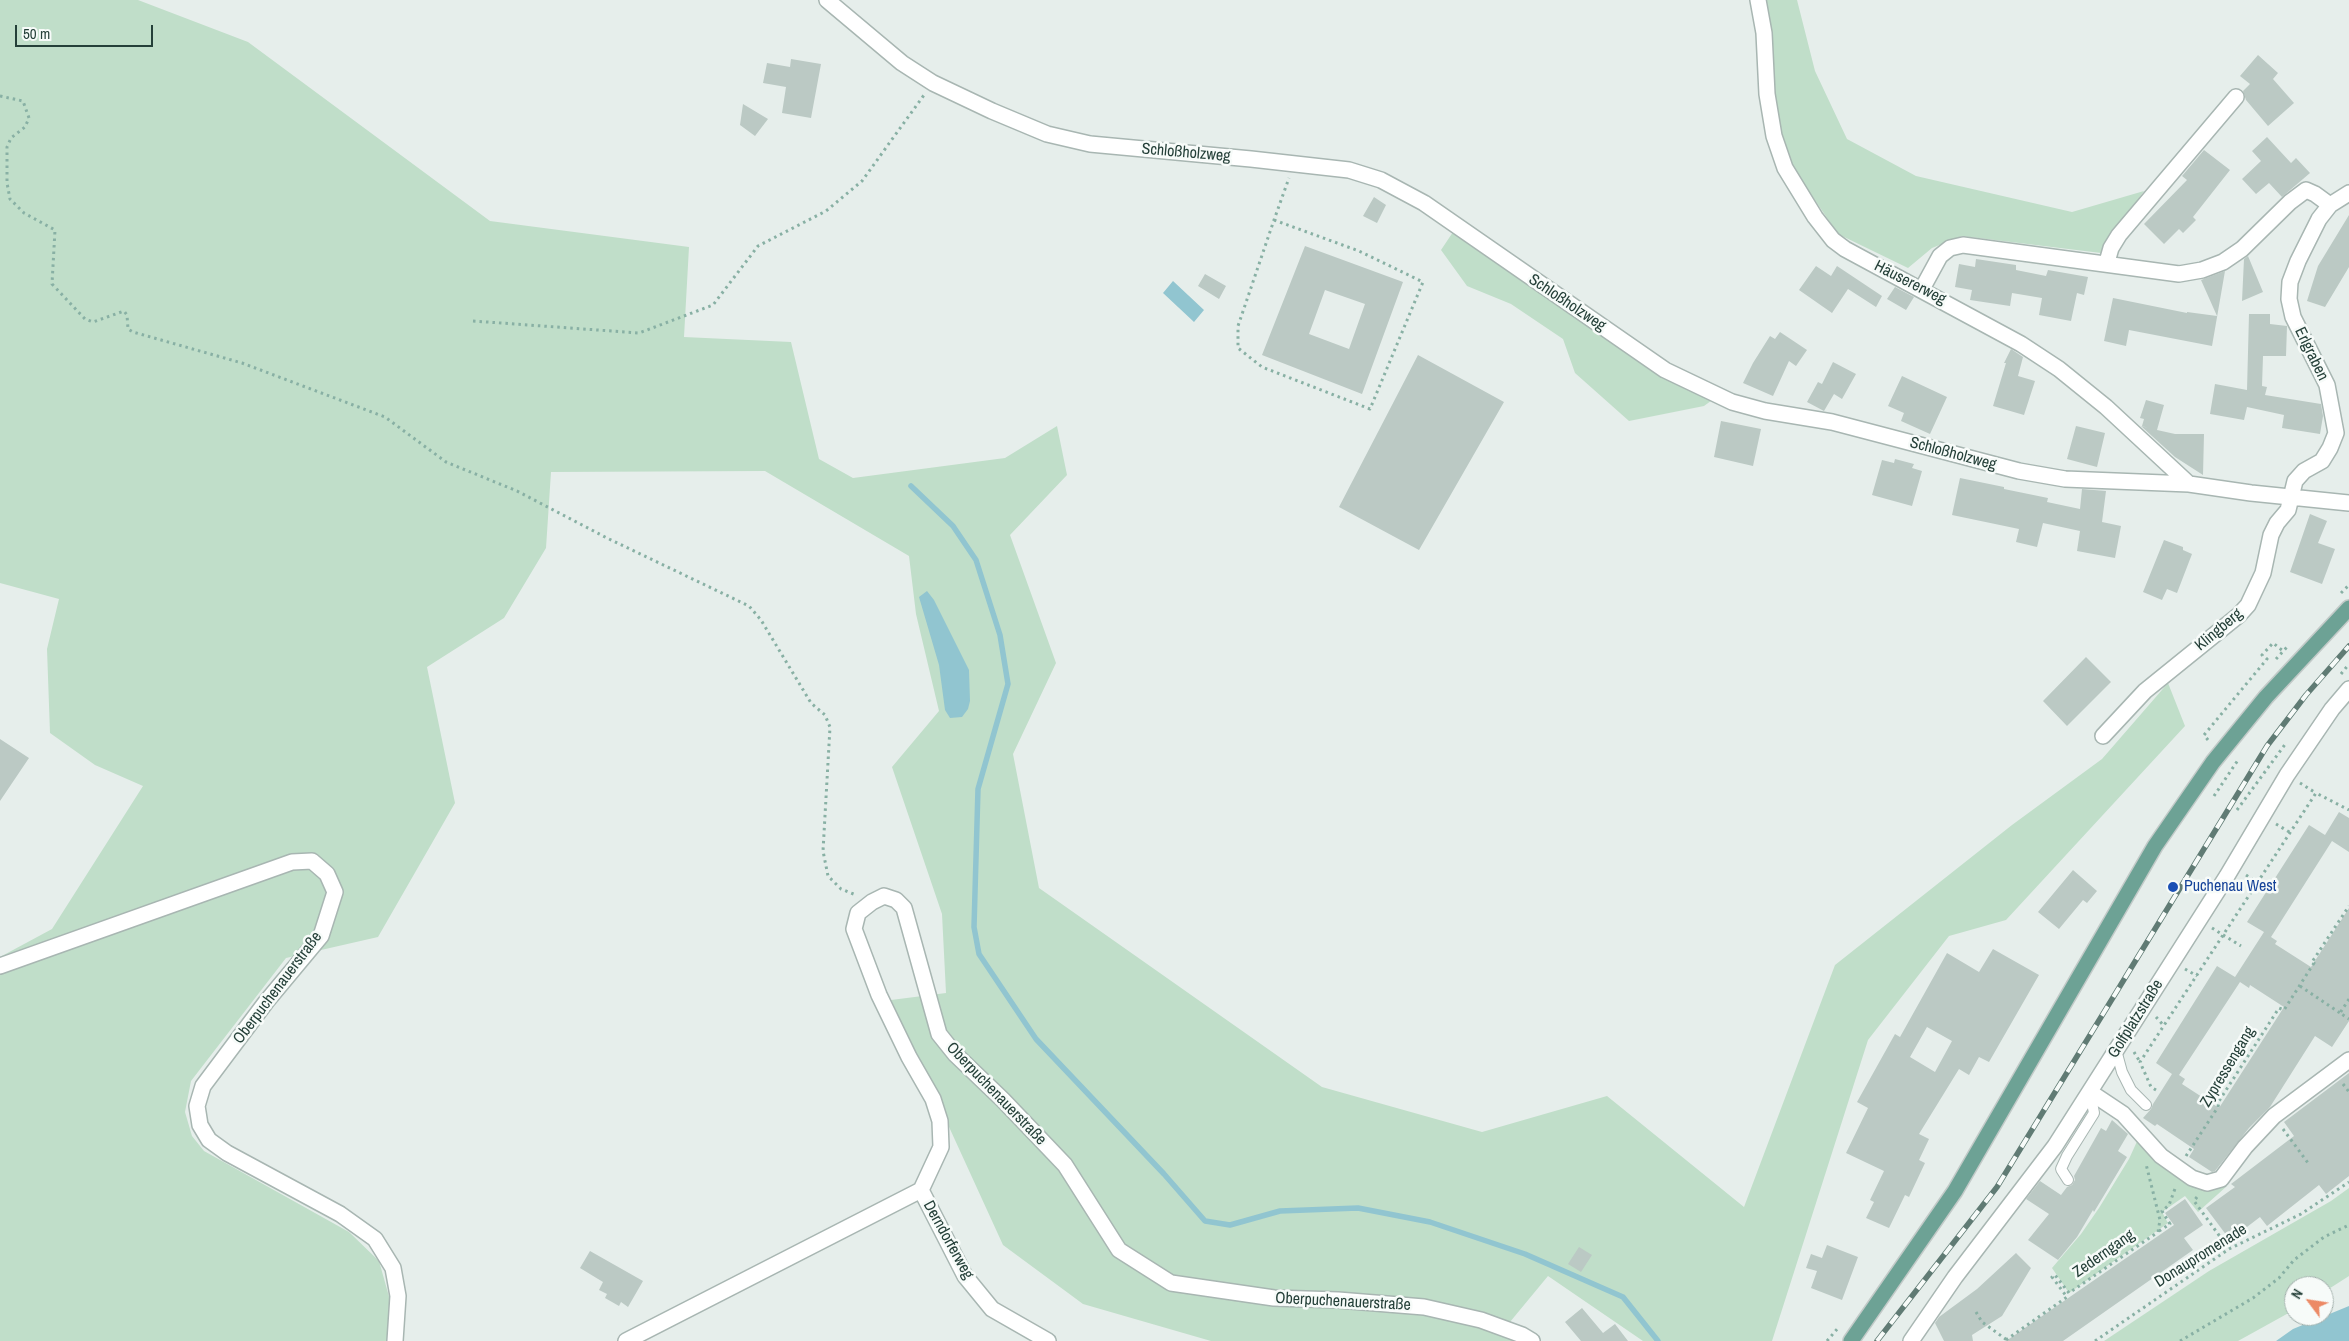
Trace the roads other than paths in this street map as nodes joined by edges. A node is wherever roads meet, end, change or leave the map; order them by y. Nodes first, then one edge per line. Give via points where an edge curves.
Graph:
1 (827, 0) edge
2 (1758, 0) edge
3 (2236, 97) dead end
4 (2349, 193) edge
5 (2330, 205) junction
6 (2107, 262) junction
7 (1922, 289) junction
8 (2189, 484) junction
9 (2292, 496) junction
10 (2349, 503) edge
11 (2349, 608) edge
12 (2349, 689) edge
13 (2103, 736) dead end
14 (0, 966) edge
15 (2116, 1050) junction
16 (2349, 1060) edge
17 (2090, 1092) junction
18 (2146, 1105) dead end
19 (2068, 1180) dead end
20 (921, 1190) junction
21 (395, 1341) edge
22 (626, 1341) edge
23 (1048, 1341) edge
24 (1532, 1341) edge
25 (1851, 1341) edge
26 (1911, 1341) edge

1 - 8 street, Schloßholzweg via 902,63 933,83 1047,134 1090,144 1349,170 1381,180 1424,203 1665,370 1732,402 1832,422 2019,471 2065,479
2 - 7 street, Häusererweg via 1764,33 1767,94 1774,136 1785,168 1833,240
3 - 6 street via 2119,235
4 - 5 street, Erlgraben
5 - 6 street via 2306,190 2242,249 2223,262 2202,270 2179,274
5 - 9 street, Erlgraben via 2319,219 2298,261 2290,282 2289,299 2293,317 2327,385 2336,432 2322,461 2304,471
6 - 7 street via 1963,245 1950,248 1940,256
7 - 8 street, Häusererweg via 2021,344 2058,369 2106,407
8 - 9 street, Schloßholzweg via 2251,494
9 - 10 street, Schloßholzweg
9 - 13 street, Klingberg via 2288,510 2271,535 2263,573 2248,605 2145,691
11 - 25 main road via 2266,697 2213,762 2155,846 1956,1191
12 - 15 street, Golfplatzstraße via 2312,737
14 - 21 street, Oberpuchenauerstraße via 292,862 312,861 327,874 335,892 321,936 203,1086 197,1106 200,1125 209,1140 226,1153 340,1214 375,1239 393,1268 398,1296
15 - 17 street, Golfplatzstraße
15 - 18 lane via 2131,1090
16 - 17 street via 2274,1116 2221,1179 2207,1183 2192,1178 2162,1156 2123,1114
17 - 19 lane via 2094,1113 2061,1168
17 - 26 street, Golfplatzstraße via 2055,1146 1955,1277
20 - 22 street
20 - 23 street, Derndorferweg via 965,1276 992,1309
20 - 24 street, Oberpuchenauerstraße via 941,1147 940,1121 933,1099 879,995 854,929 858,913 884,896 896,900 904,908 939,1034 1065,1165 1119,1250 1171,1283 1274,1298 1424,1306 1481,1320

